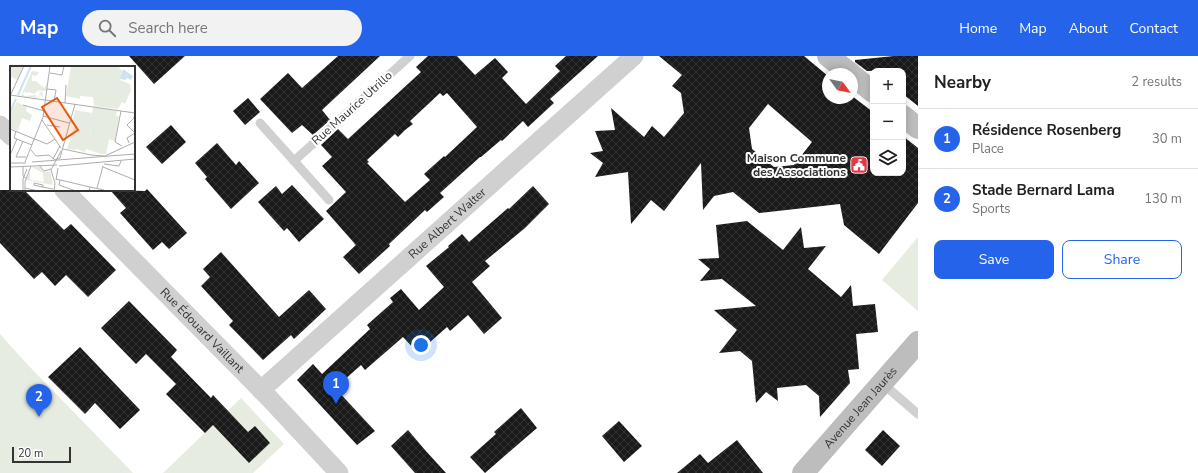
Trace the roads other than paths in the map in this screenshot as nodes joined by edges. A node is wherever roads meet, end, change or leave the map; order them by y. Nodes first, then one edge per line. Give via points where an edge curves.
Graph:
1 (410, 56) edge
2 (634, 56) edge
3 (828, 56) edge
4 (843, 68) edge
5 (858, 80) edge
6 (870, 90) edge
7 (906, 118) edge
8 (260, 123) dead end
9 (0, 125) edge
10 (918, 128) edge
11 (10, 135) edge
12 (294, 161) junction
13 (65, 191) edge
14 (329, 200) dead end
15 (918, 342) edge
16 (882, 383) junction
17 (261, 390) junction
18 (918, 414) edge
19 (338, 473) edge
20 (803, 473) edge

1 - 12 lane, Rue Maurice Utrillo
2 - 17 street, Rue Albert Walter
3 - 4 street
5 - 6 street
7 - 10 street
8 - 12 lane
9 - 11 street
12 - 14 lane
13 - 17 street, Rue Édouard Vaillant
15 - 16 street, Avenue Jean Jaurès
16 - 18 lane
16 - 20 street, Avenue Jean Jaurès
17 - 19 street, Rue Édouard Vaillant

